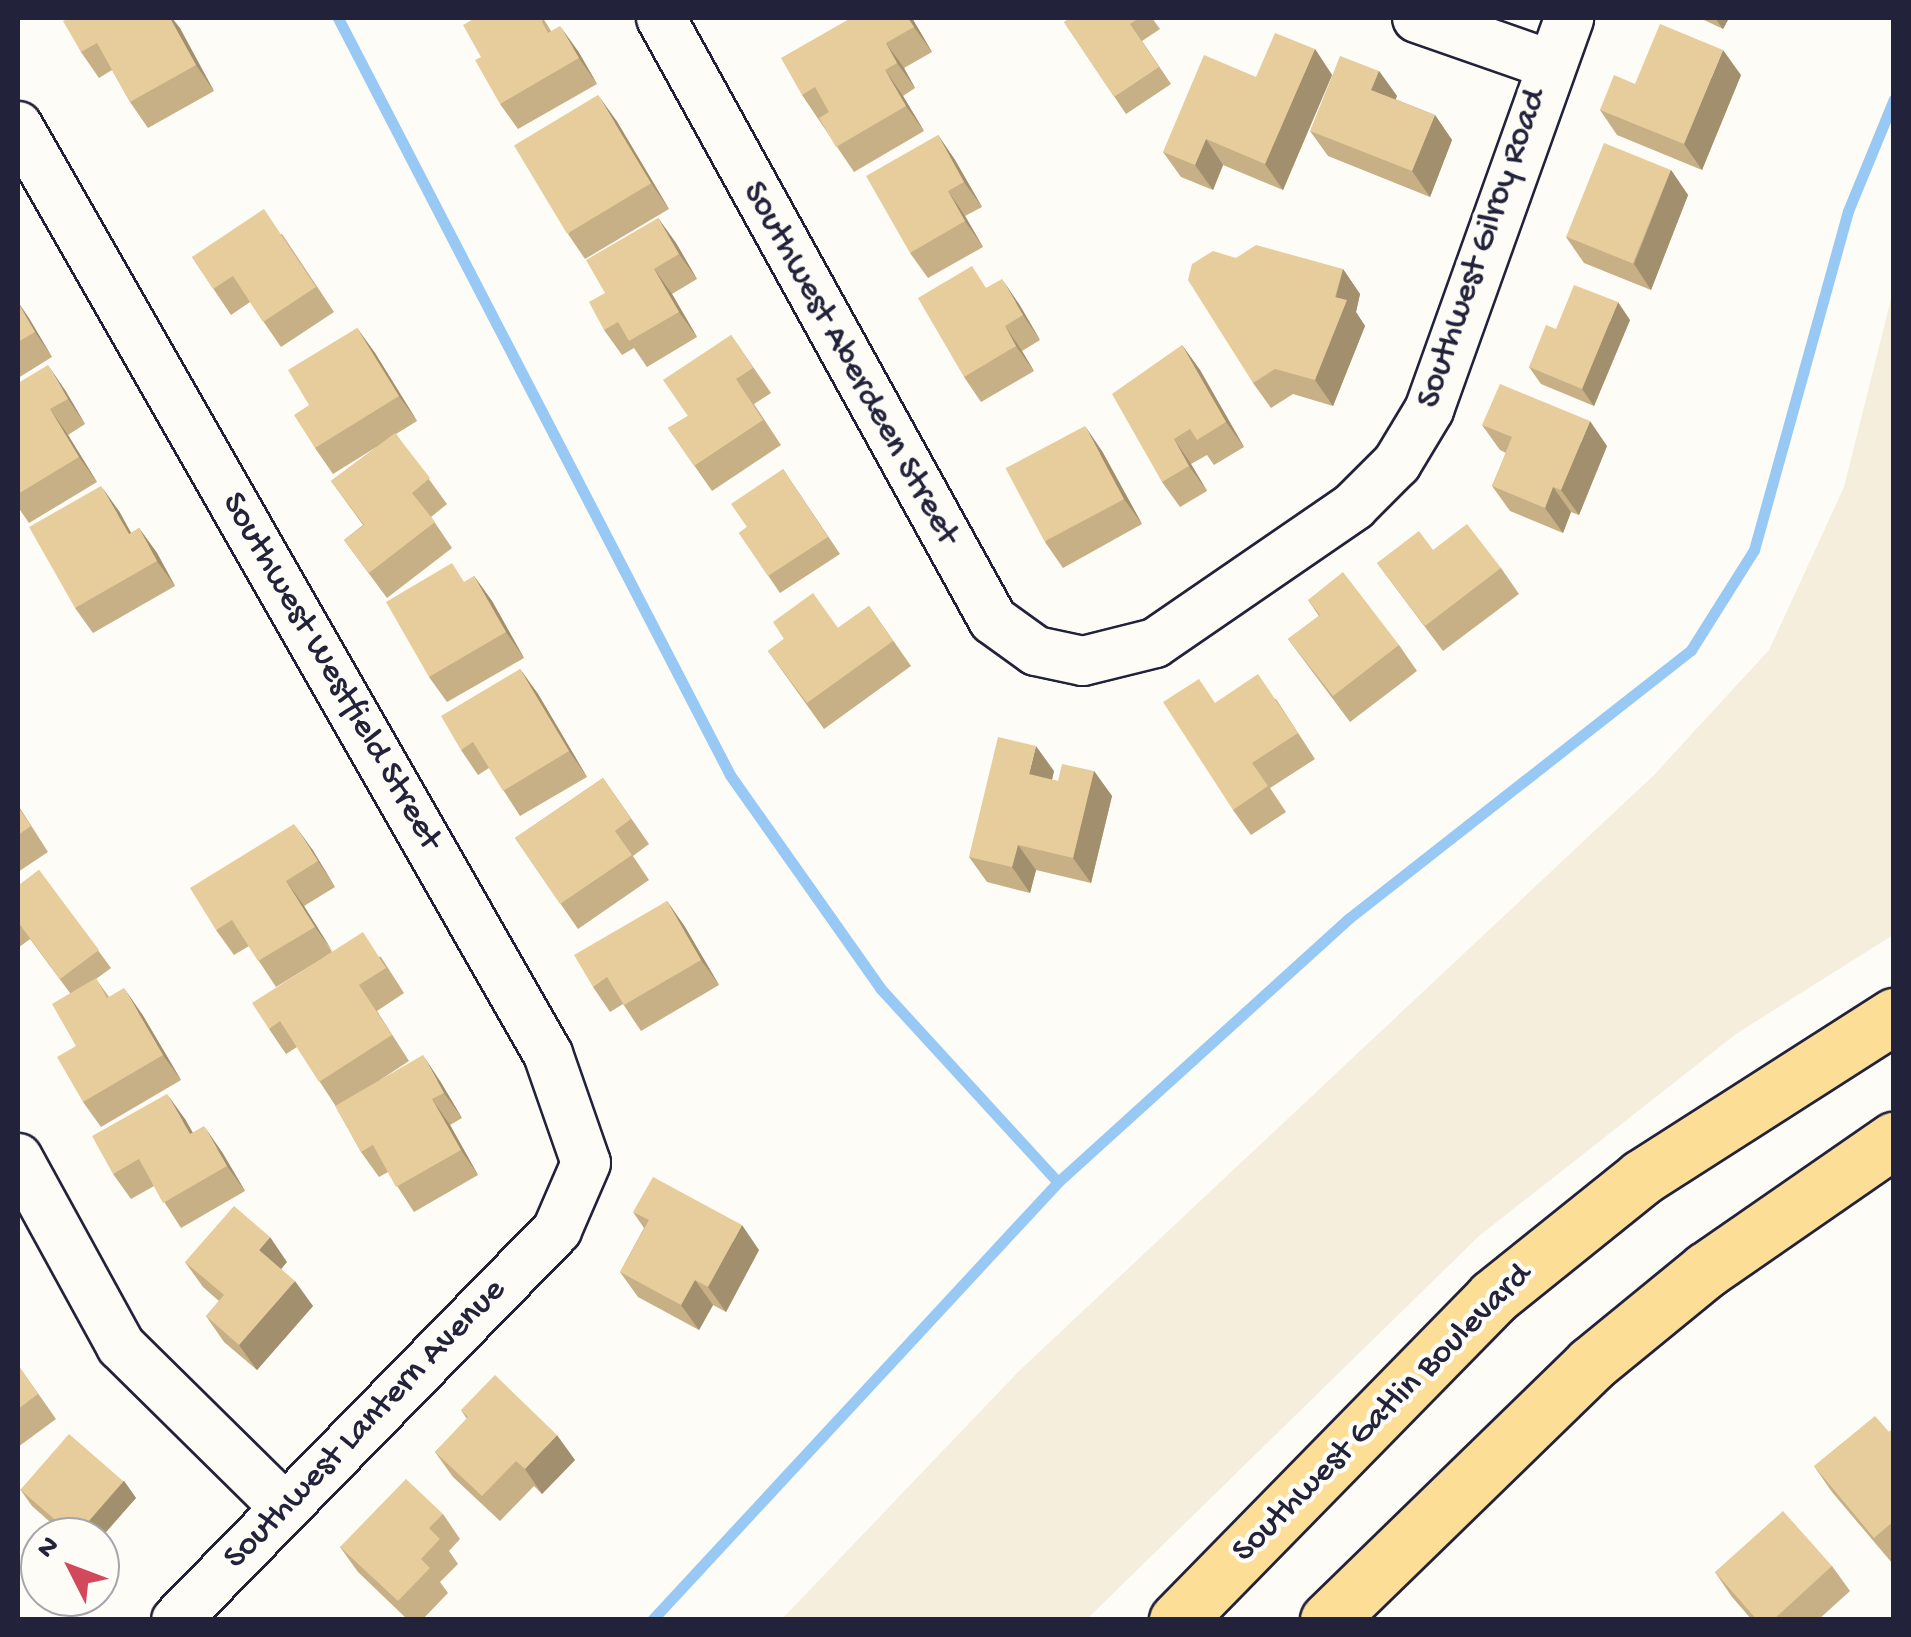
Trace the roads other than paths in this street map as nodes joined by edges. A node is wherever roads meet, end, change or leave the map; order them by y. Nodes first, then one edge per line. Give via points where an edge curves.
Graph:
1 (661, 18) edge
2 (1418, 18) edge
3 (1568, 18) edge
4 (1548, 64) junction
5 (18, 126) edge
6 (1083, 661) joint
7 (1894, 1016) edge
8 (1894, 1140) edge
9 (18, 1158) edge
10 (557, 1230) joint
11 (284, 1507) junction
12 (176, 1620) edge
13 (1177, 1620) edge
14 (1328, 1620) edge

1 - 6 street, Southwest Aberdeen Street via 993,620 1036,651
2 - 4 street
3 - 4 street, Southwest Gilroy Road
4 - 6 street, Southwest Gilroy Road via 1429,410 1397,464 1354,506 1155,643
5 - 10 street, Southwest Westfield Street via 548,1054 586,1163
7 - 13 main road, Southwest Gatlin Boulevard via 1642,1177 1493,1297
8 - 14 main road via 1706,1270 1591,1364
9 - 11 street via 122,1346
10 - 11 street, Southwest Lantern Avenue
11 - 12 street, Southwest Lantern Avenue

